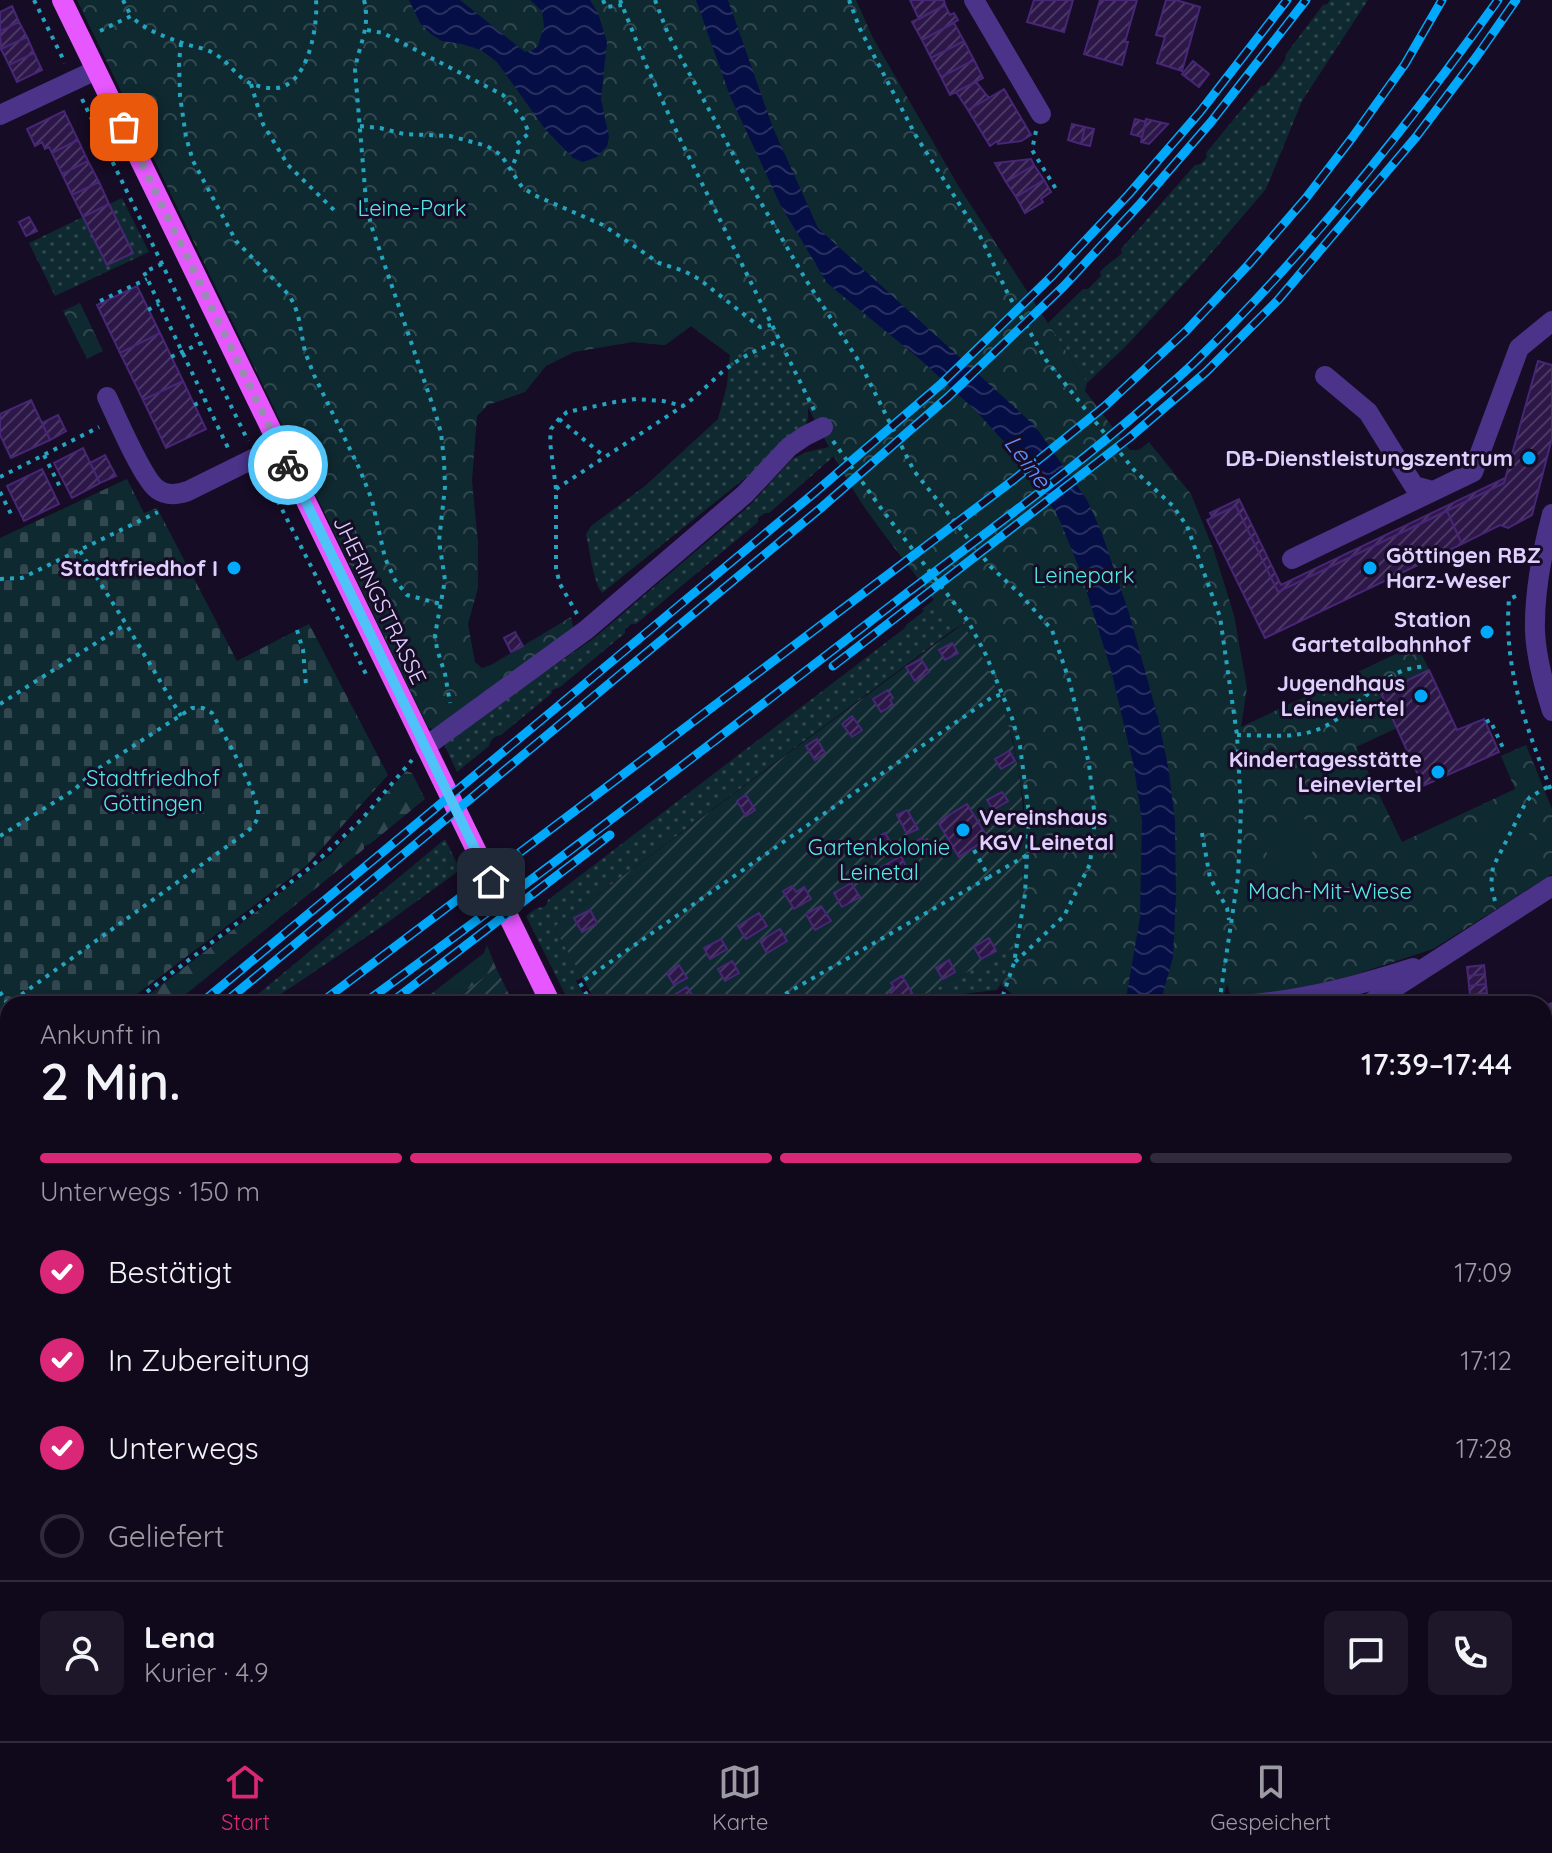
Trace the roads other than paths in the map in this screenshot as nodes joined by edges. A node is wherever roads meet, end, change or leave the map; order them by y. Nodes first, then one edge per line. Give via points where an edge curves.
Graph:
1 (62, 0) edge
2 (974, 0) edge
3 (96, 70) junction
4 (1041, 114) road end
5 (0, 115) edge
6 (1552, 321) edge
7 (1325, 376) dead end
8 (110, 404) road end
9 (823, 427) road end
10 (279, 446) junction
11 (1432, 491) junction
12 (1552, 514) edge
13 (1292, 559) dead end
14 (1552, 711) edge
15 (419, 753) junction
16 (1552, 886) edge
17 (1439, 959) junction
18 (547, 996) edge
19 (1308, 996) edge
20 (1381, 996) edge

1 - 3 main road, JHERINGSTRASSE
2 - 4 street
3 - 5 street
3 - 10 main road, JHERINGSTRASSE
6 - 11 street via 1519,348 1473,472
7 - 11 street via 1368,412 1414,486
8 - 10 street via 150,483 163,493 188,491
9 - 15 street via 789,447 745,494 586,630
10 - 15 main road, JHERINGSTRASSE
11 - 13 street
12 - 14 street via 1541,556 1535,632
15 - 18 main road, JHERINGSTRASSE
16 - 17 street
17 - 19 street
17 - 20 street

